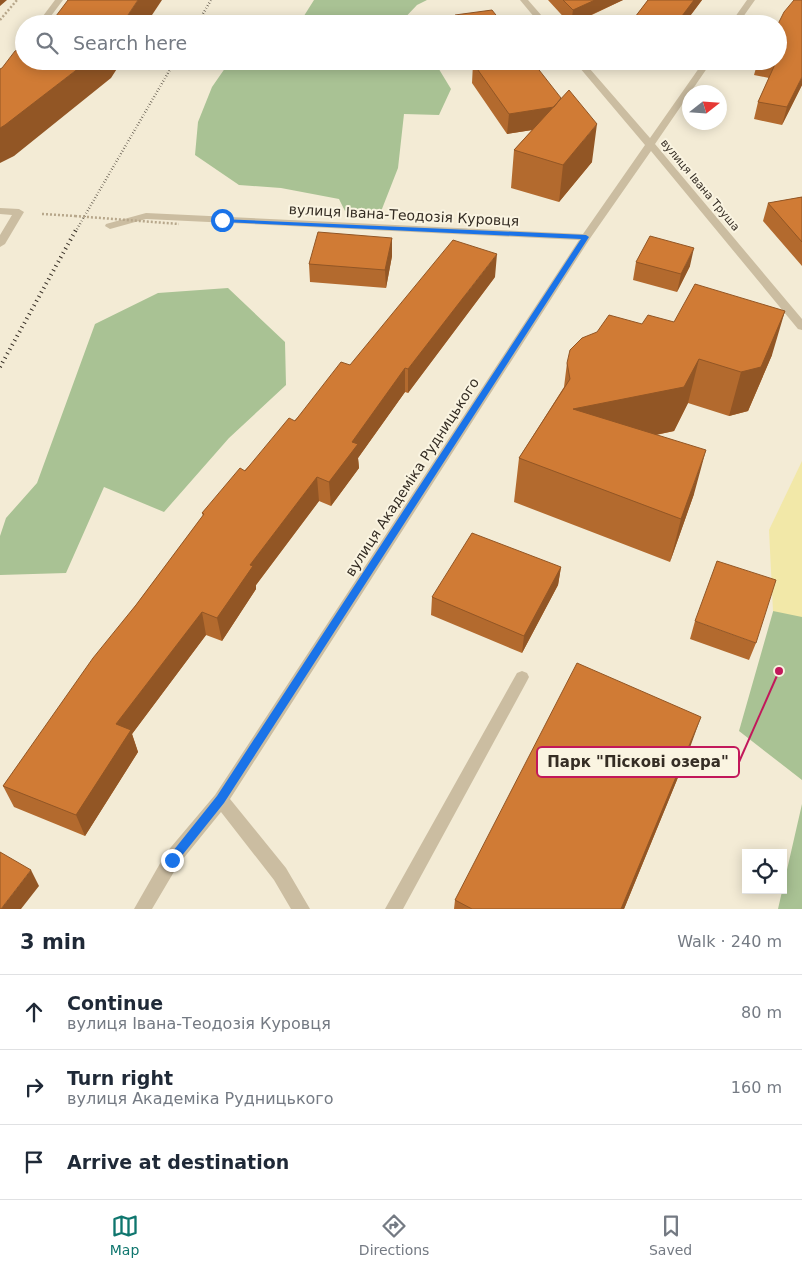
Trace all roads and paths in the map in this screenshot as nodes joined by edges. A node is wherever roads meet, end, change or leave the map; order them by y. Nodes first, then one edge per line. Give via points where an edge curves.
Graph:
1 (17, 0) edge
2 (59, 0) edge
3 (524, 0) edge
4 (751, 0) edge
5 (48, 15) edge
6 (537, 15) edge
7 (740, 15) edge
8 (0, 20) edge
9 (586, 70) edge
10 (702, 70) edge
11 (650, 144) junction
12 (0, 211) edge
13 (34, 213) dead end
14 (179, 224) dead end
15 (110, 226) dead end
16 (586, 237) junction
17 (0, 244) edge
18 (802, 326) edge
19 (522, 677) dead end
20 (221, 800) junction
21 (143, 909) edge
22 (301, 909) edge
23 (394, 909) edge

1 - 8 path
2 - 5 street
3 - 6 street
4 - 7 street
9 - 11 street, вулиця Івана Труша
10 - 11 street, вулиця Академіка Рудницького
11 - 16 street, вулиця Академіка Рудницького
11 - 18 street, вулиця Івана Труша
12 - 17 street via 18,212
13 - 14 path, bridge
15 - 16 street, вулиця Івана-Теодозія Куровця via 146,216
16 - 20 street, вулиця Академіка Рудницького
19 - 23 street
20 - 21 street, вулиця Академіка Рудницького via 172,860
20 - 22 street via 280,874

